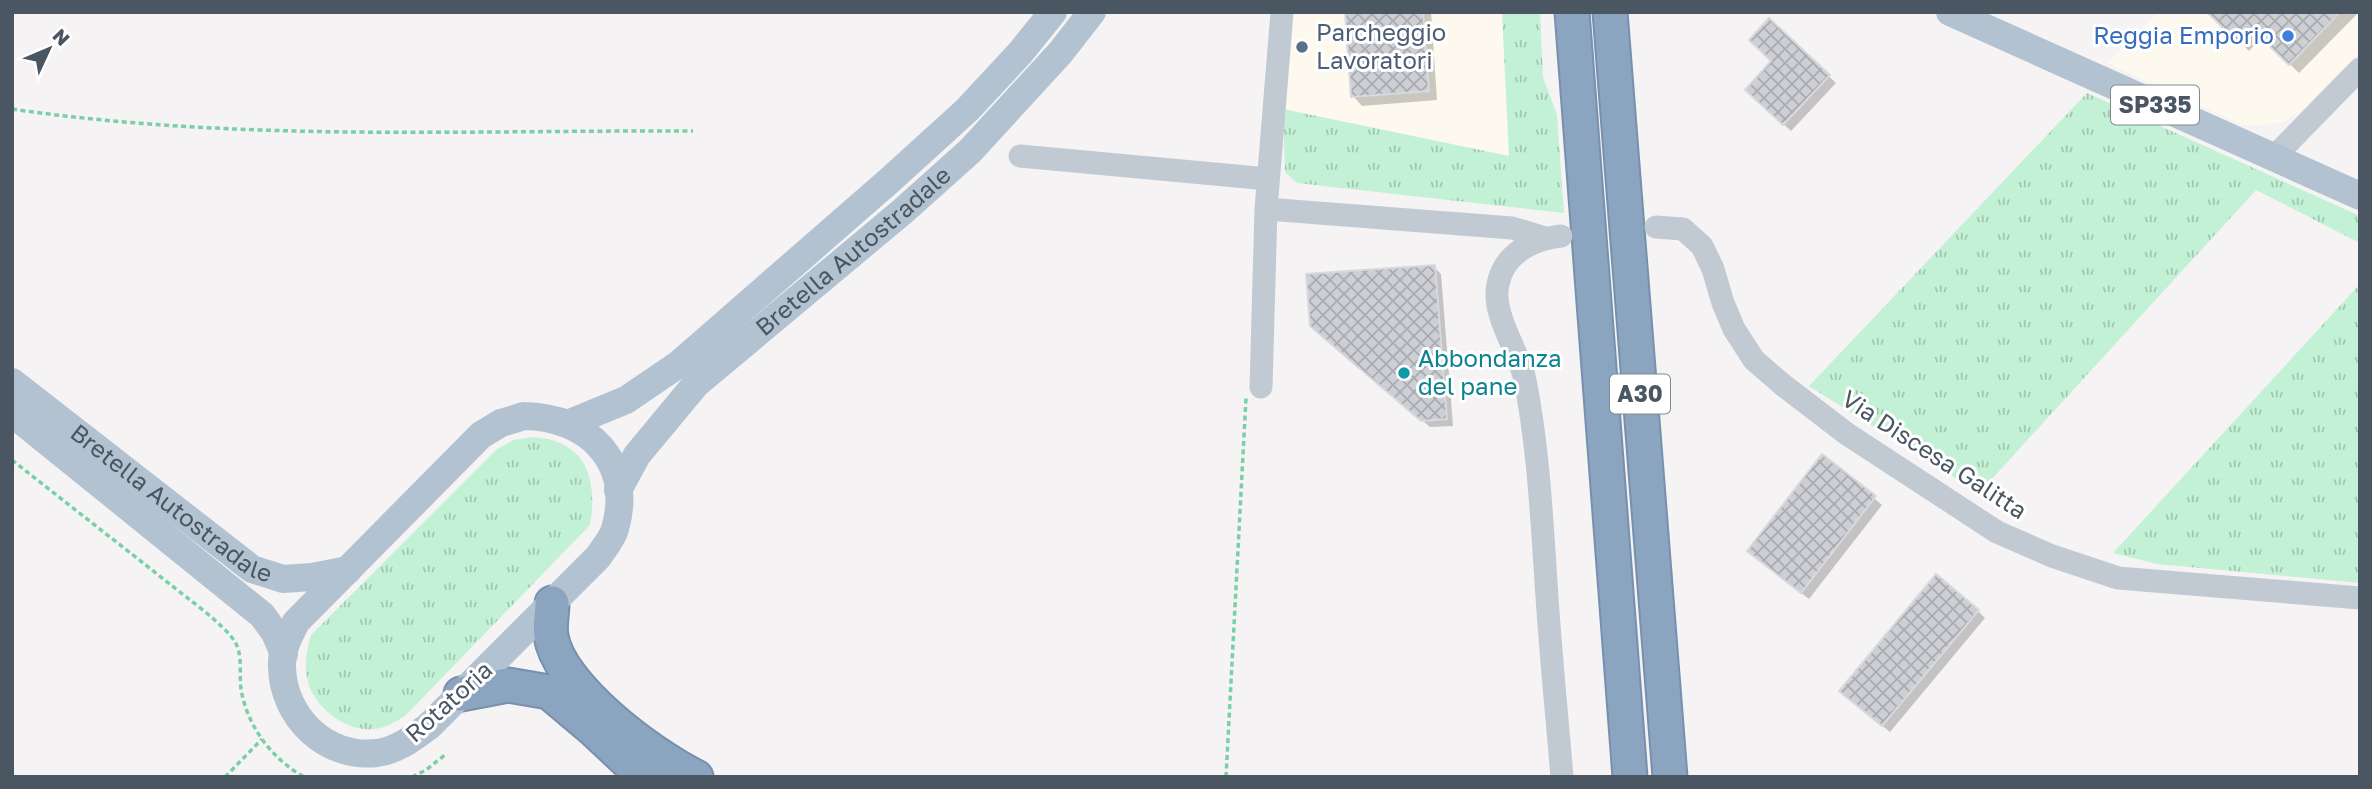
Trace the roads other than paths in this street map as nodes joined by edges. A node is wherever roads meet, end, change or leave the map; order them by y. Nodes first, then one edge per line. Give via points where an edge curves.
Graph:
1 (1053, 12) edge
2 (1092, 12) edge
3 (1282, 12) edge
4 (1572, 12) edge
5 (1610, 12) edge
6 (1950, 12) edge
7 (2360, 69) edge
8 (1020, 156) dead end
9 (2273, 158) junction
10 (1268, 179) junction
11 (2360, 196) edge
12 (1266, 209) junction
13 (1656, 227) dead end
14 (12, 382) edge
15 (1261, 387) road end
16 (12, 413) edge
17 (570, 423) junction
18 (618, 490) junction
19 (348, 570) junction
20 (2360, 598) edge
21 (552, 603) junction
22 (284, 654) junction
23 (1623, 683) junction
24 (461, 694) junction
25 (644, 777) edge
26 (696, 777) edge
27 (1562, 777) edge
28 (1609, 777) edge
29 (1630, 777) edge
30 (1670, 777) edge

1 - 17 main road, Bretella Autostradale via 967,110 679,363 626,400
2 - 18 main road, Bretella Autostradale via 970,150 696,384 637,455
3 - 10 street
4 - 23 highway, A30
5 - 30 highway, A30
6 - 9 main road, SP335
7 - 9 street
8 - 10 street
9 - 11 main road, SP335
10 - 12 street
12 - 15 street
12 - 27 street via 1512,228 1553,237 1527,245 1513,256 1501,272 1497,288 1531,413
13 - 20 street, Via Discesa Galitta via 1683,229 1702,246 1734,329 1754,360 1847,434 1997,532 2118,578
14 - 19 main road, Bretella Autostradale via 252,569 283,579
16 - 22 main road, Bretella Autostradale via 262,615
17 - 18 main road, Rotatoria via 606,453
17 - 19 main road, Rotatoria via 524,416 481,435
18 - 21 main road, Rotatoria via 614,532 598,557
19 - 22 main road, Rotatoria via 296,622
21 - 24 main road, Rotatoria
21 - 26 highway via 551,636 562,666 577,687 643,744
22 - 24 main road, Rotatoria via 286,695 300,721 321,741 348,752 378,753 406,744
23 - 28 highway
23 - 29 highway, A30
24 - 25 highway via 508,685 549,692

